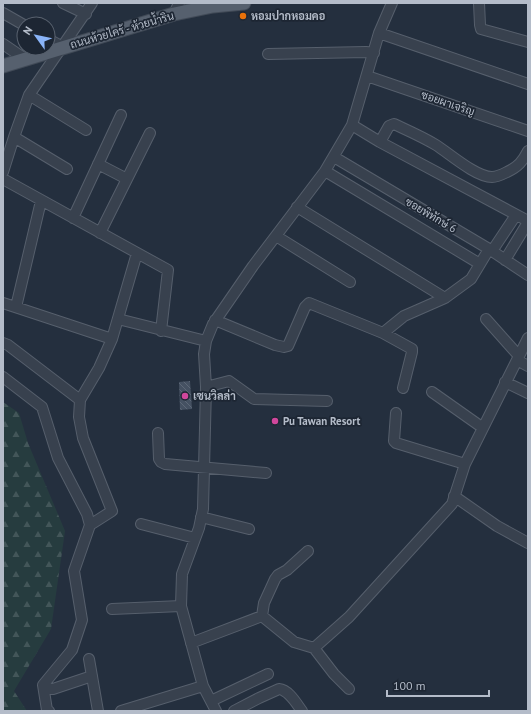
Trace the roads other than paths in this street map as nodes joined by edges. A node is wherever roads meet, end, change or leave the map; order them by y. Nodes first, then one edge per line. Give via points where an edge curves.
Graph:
1 (63, 3) edge
2 (92, 3) edge
3 (244, 3) edge
4 (392, 3) edge
5 (479, 3) edge
6 (176, 9) edge
7 (3, 13) edge
8 (86, 14) junction
9 (16, 20) edge
10 (379, 33) junction
11 (528, 42) edge
12 (56, 43) edge
13 (3, 44) edge
14 (63, 47) junction
15 (374, 53) junction
16 (268, 54) dead end
17 (25, 59) junction
18 (3, 66) edge
19 (367, 76) junction
20 (528, 84) edge
21 (29, 95) junction
22 (121, 115) dead end
23 (352, 125) junction
24 (86, 130) dead end
25 (528, 131) edge
26 (150, 133) dead end
27 (14, 137) junction
28 (380, 142) junction
29 (528, 151) edge
30 (334, 157) junction
31 (98, 164) junction
32 (67, 169) dead end
33 (325, 171) junction
34 (3, 172) edge
35 (3, 179) edge
36 (127, 179) junction
37 (41, 201) junction
38 (297, 207) junction
39 (516, 215) junction
40 (73, 218) junction
41 (528, 222) edge
42 (100, 234) junction
43 (276, 236) junction
44 (490, 250) junction
45 (137, 253) junction
46 (505, 260) junction
47 (480, 264) junction
48 (528, 275) edge
49 (350, 282) dead end
50 (445, 298) junction
51 (3, 303) edge
52 (16, 307) junction
53 (118, 319) junction
54 (215, 320) junction
55 (486, 320) dead end
56 (161, 331) junction
57 (382, 333) junction
58 (528, 338) edge
59 (112, 339) junction
60 (206, 341) junction
61 (3, 343) edge
62 (518, 358) junction
63 (528, 366) edge
64 (3, 377) edge
65 (505, 382) junction
66 (206, 387) junction
67 (403, 388) dead end
68 (432, 392) dead end
69 (528, 393) edge
70 (80, 400) junction
71 (327, 401) dead end
72 (396, 413) dead end
73 (483, 428) junction
74 (158, 433) dead end
75 (465, 464) junction
76 (204, 468) junction
77 (266, 473) dead end
78 (454, 496) junction
79 (201, 517) junction
80 (141, 524) dead end
81 (90, 525) junction
82 (249, 529) dead end
83 (195, 538) junction
84 (528, 543) edge
85 (308, 551) dead end
86 (181, 606) junction
87 (112, 609) dead end
88 (262, 616) junction
89 (191, 644) junction
90 (314, 648) junction
91 (89, 659) dead end
92 (268, 674) dead end
93 (92, 676) junction
94 (44, 684) junction
95 (203, 686) junction
96 (349, 689) dead end
97 (211, 701) junction
98 (49, 711) edge
99 (98, 711) edge
100 (120, 711) edge
101 (216, 711) edge
102 (234, 711) edge
103 (302, 711) edge

1 - 8 street
2 - 8 street
3 - 6 main road, ถนนห้วยไคร้ - ห้วยน้ำริน
4 - 10 street
5 - 11 street via 481,29
6 - 14 main road, ถนนห้วยไคร้ - ห้วยน้ำริน
7 - 9 street
8 - 14 street
10 - 15 street
10 - 20 street
12 - 14 street
13 - 17 street
14 - 17 main road, ถนนห้วยไคร้ - ห้วยน้ำริน
14 - 21 street
15 - 16 street
15 - 19 street
17 - 18 main road, ถนนห้วยไคร้ - ห้วยน้ำริน
19 - 23 street
19 - 25 street, ซอยผาเจริญ
21 - 24 street
21 - 27 street
22 - 31 street
23 - 28 street
23 - 30 street
26 - 36 street
27 - 32 street
27 - 34 street
28 - 29 street via 389,126 394,124 437,146 485,176 493,177 514,169 522,162
28 - 39 street
30 - 33 street
30 - 44 street, ซอยพิทักษ์ 6
31 - 36 street
31 - 40 street
33 - 38 street
33 - 47 street
35 - 37 street
36 - 42 street
37 - 40 street
37 - 52 street
38 - 43 street
38 - 50 street
39 - 41 street
39 - 44 street
40 - 42 street
41 - 46 street
42 - 45 street
43 - 49 street
43 - 54 street
44 - 46 street, ซอยพิทักษ์ 6
44 - 47 street
45 - 53 street
45 - 56 street via 168,270
46 - 48 street, ซอยพิทักษ์ 6
47 - 50 street via 471,279
50 - 57 street via 404,316
51 - 52 street
52 - 59 street
53 - 56 street
53 - 59 street
54 - 57 street via 284,347 288,346 309,303
54 - 60 street
55 - 62 street
56 - 60 street
57 - 67 street via 412,349
58 - 62 street
59 - 70 street
60 - 66 street
61 - 70 street
62 - 63 street
62 - 65 street
64 - 81 street via 42,407 58,458
65 - 69 street
65 - 73 street
66 - 71 street via 229,381 254,399
66 - 76 street
68 - 73 street
70 - 81 street via 79,417 83,438 112,511
72 - 75 street via 396,444
73 - 75 street
74 - 76 street via 161,462
75 - 78 street
76 - 77 street
76 - 79 street
78 - 84 street via 496,526
78 - 90 street via 452,504 349,617
79 - 82 street
79 - 83 street
80 - 83 street
81 - 94 street via 74,571 82,620 72,650
83 - 86 street via 182,574
85 - 88 street via 275,579 264,603
86 - 87 street
86 - 89 street
88 - 89 street
88 - 90 street via 294,642
89 - 95 street
90 - 96 street via 317,655
91 - 93 street
92 - 97 street
93 - 94 street via 53,689
93 - 99 street
94 - 98 street
95 - 97 street
95 - 100 street
97 - 101 street
102 - 103 street via 279,689 288,693

